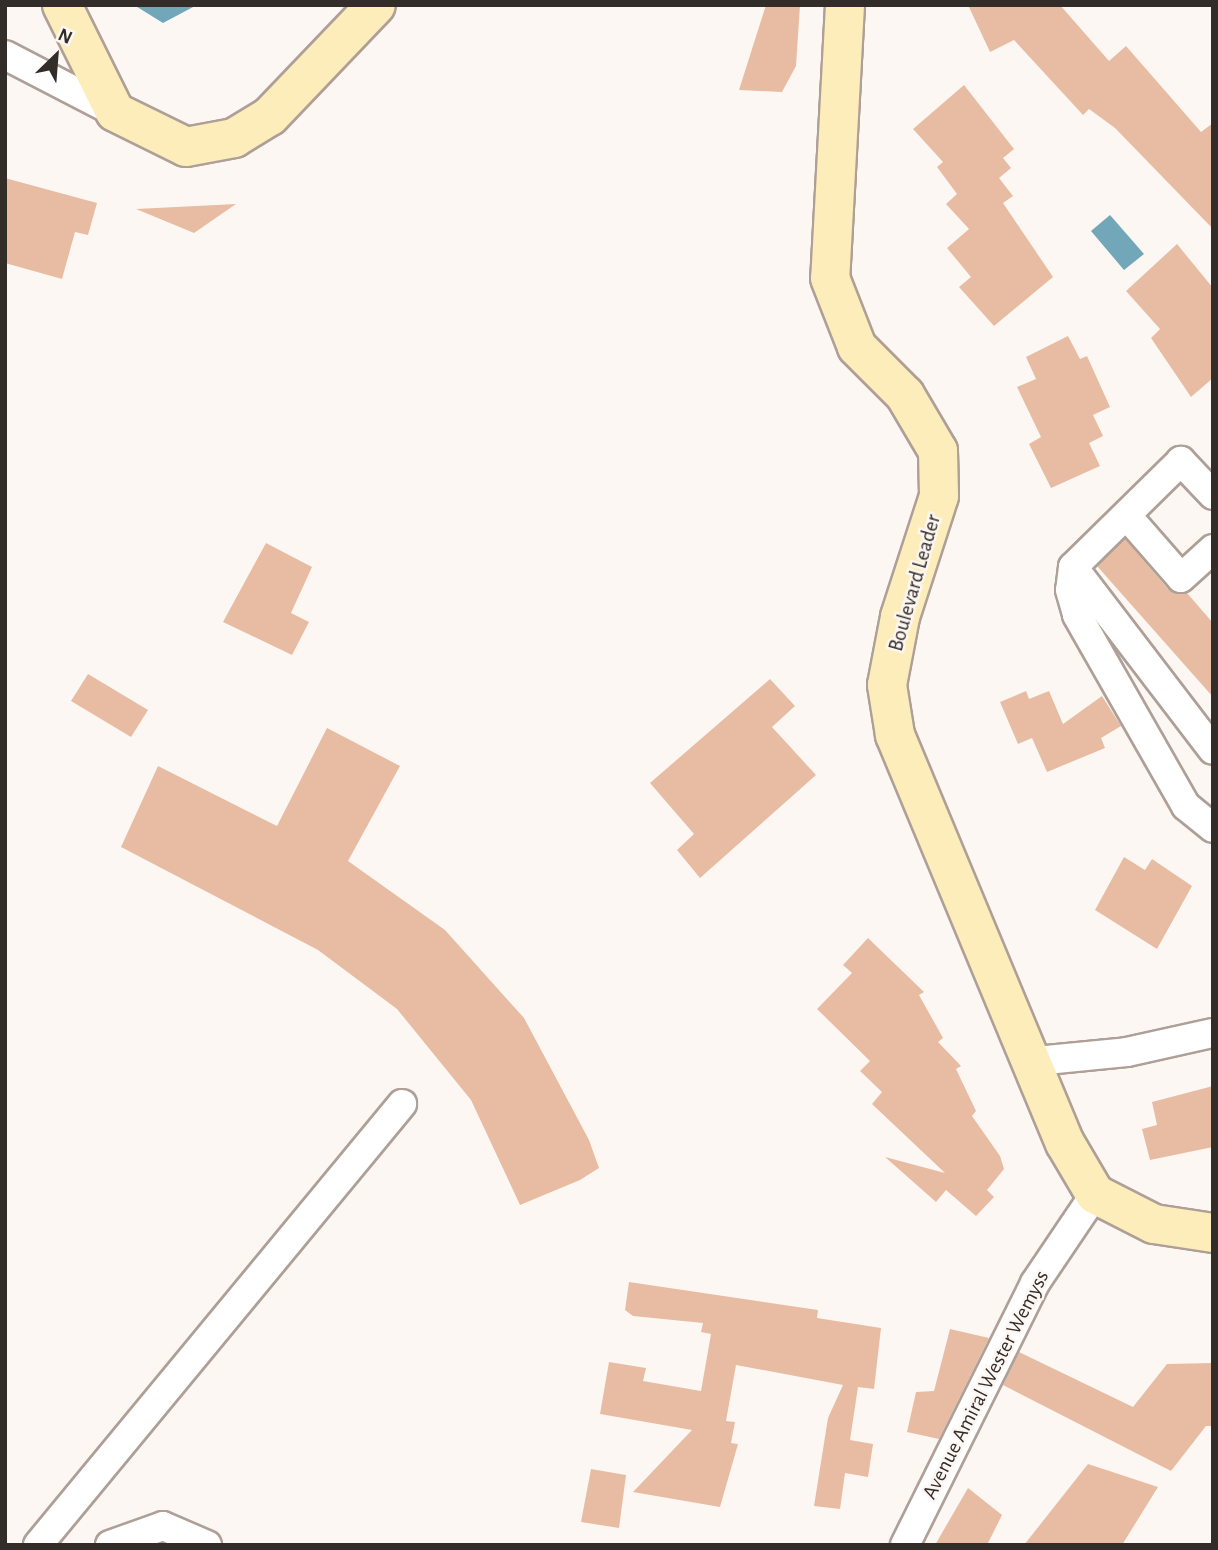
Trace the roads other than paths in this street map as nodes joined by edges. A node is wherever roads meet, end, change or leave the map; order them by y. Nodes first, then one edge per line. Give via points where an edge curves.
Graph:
1 (62, 5) edge
2 (376, 5) edge
3 (845, 5) edge
4 (5, 55) edge
5 (115, 112) junction
6 (1213, 495) edge
7 (1126, 516) junction
8 (1213, 548) edge
9 (1073, 566) junction
10 (1213, 750) edge
11 (1213, 828) edge
12 (1213, 1033) edge
13 (1035, 1060) junction
14 (402, 1104) dead end
15 (1095, 1194) junction
16 (1213, 1233) edge
17 (38, 1545) edge
18 (110, 1545) edge
19 (207, 1545) edge
20 (905, 1545) edge

1 - 5 street
2 - 5 street via 270,116 234,138 186,147
3 - 13 street, Boulevard Leader via 830,278 857,347 905,395 938,452 939,496 900,617 887,685 895,735
4 - 5 street
6 - 7 street via 1181,461
7 - 8 street via 1181,578
7 - 9 street
9 - 10 street
9 - 11 street via 1077,615 1186,806
12 - 13 street via 1127,1052
13 - 15 street, Boulevard Leader via 1065,1143
14 - 17 street
15 - 16 street via 1154,1224
15 - 20 street, Avenue Amiral Wester Wemyss via 1035,1283
18 - 19 street via 163,1526

